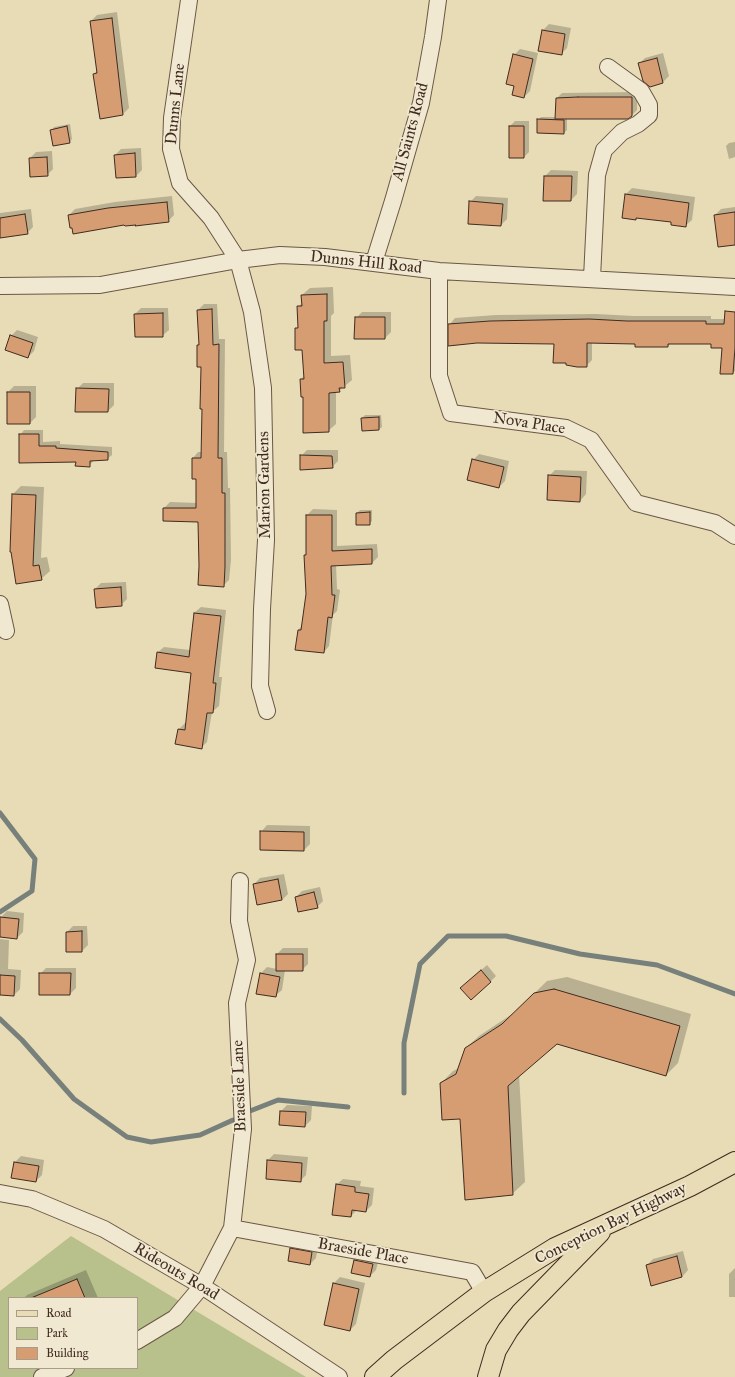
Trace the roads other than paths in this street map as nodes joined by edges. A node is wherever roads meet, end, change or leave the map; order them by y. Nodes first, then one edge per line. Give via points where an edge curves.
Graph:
1 (189, 0) edge
2 (438, 0) edge
3 (608, 66) dead end
4 (238, 260) junction
5 (374, 262) junction
6 (439, 271) junction
7 (592, 278) junction
8 (0, 286) edge
9 (735, 287) edge
10 (735, 536) edge
11 (0, 604) edge
12 (6, 631) dead end
13 (267, 711) dead end
14 (240, 881) dead end
15 (735, 1162) edge
16 (0, 1194) edge
17 (607, 1224) junction
18 (232, 1228) junction
19 (202, 1286) junction
20 (484, 1292) junction
21 (138, 1340) edge
22 (63, 1369) edge
23 (42, 1377) edge
24 (340, 1377) edge
25 (375, 1377) edge
26 (488, 1377) edge

1 - 4 street, Dunns Lane via 172,118 171,150 180,183 211,218
2 - 5 street, All Saints Road via 421,103
3 - 7 street via 641,91 649,105 648,115 638,124 622,132 604,150 597,174
4 - 5 street, Dunns Hill Road via 280,255
4 - 8 street, Dunns Hill Road via 100,285
4 - 13 street, Marion Gardens via 252,312 263,388 266,540 260,686
5 - 6 street, Dunns Hill Road
6 - 7 street, Dunns Hill Road
6 - 10 street, Nova Place via 439,376 451,413 566,428 591,440 636,503 716,522
7 - 9 street, Dunns Hill Road
11 - 12 street
14 - 18 street, Braeside Lane via 239,921 247,960 237,1003 243,1129
15 - 17 main road, Conception Bay Highway
16 - 19 street, Rideouts Road via 32,1199 104,1229
17 - 20 main road, Conception Bay Highway via 555,1248
17 - 26 main road via 521,1313 496,1350
18 - 19 street, Braeside Lane
18 - 20 street, Braeside Place via 472,1272
19 - 21 street, Braeside Lane via 175,1318
19 - 24 street, Rideouts Road
20 - 25 main road, Conception Bay Highway
22 - 23 street

